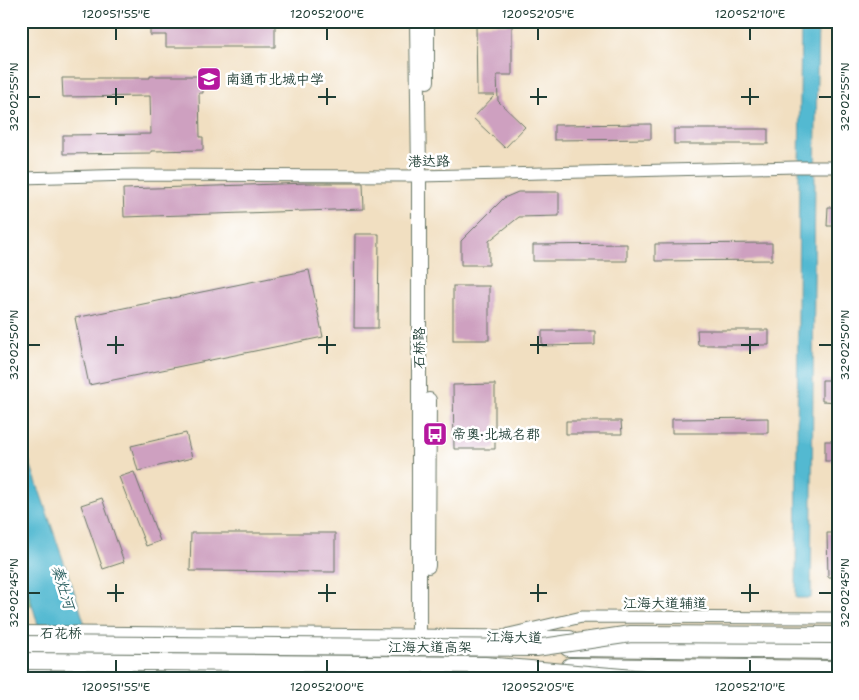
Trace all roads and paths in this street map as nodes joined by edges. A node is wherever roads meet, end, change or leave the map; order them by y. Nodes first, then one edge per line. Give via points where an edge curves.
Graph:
1 (417, 21) edge
2 (427, 21) edge
3 (838, 167) edge
4 (423, 176) junction
5 (21, 178) edge
6 (838, 618) edge
7 (21, 633) edge
8 (100, 633) joint
9 (838, 634) edge
10 (424, 636) junction
11 (495, 637) junction
12 (838, 641) edge
13 (21, 644) edge
14 (536, 648) junction
15 (838, 651) edge
16 (22, 669) edge
17 (838, 669) edge
18 (484, 672) edge
19 (456, 675) junction
20 (423, 677) edge
21 (645, 679) edge
22 (838, 679) edge

1 - 4 main road, 石桥路
2 - 4 main road, 石桥路
3 - 4 street, 港达路
4 - 5 street, 港达路
4 - 10 main road, 石桥路 via 429,378
6 - 11 street, 江海大道辅道 via 582,617
7 - 8 main road, 石花桥
8 - 10 main road, 江海大道
9 - 14 highway, bridge via 631,634
10 - 11 main road, 江海大道
10 - 20 main road, 石桥路
11 - 12 main road, 江海大道
13 - 14 highway, 江海大道高架, bridge
14 - 15 highway, 江海大道高架, bridge
16 - 18 highway, 江海大道高架, bridge
16 - 20 main road
17 - 18 highway, 江海大道高架, bridge
18 - 19 street
18 - 21 highway, bridge
19 - 20 main road
19 - 22 main road

